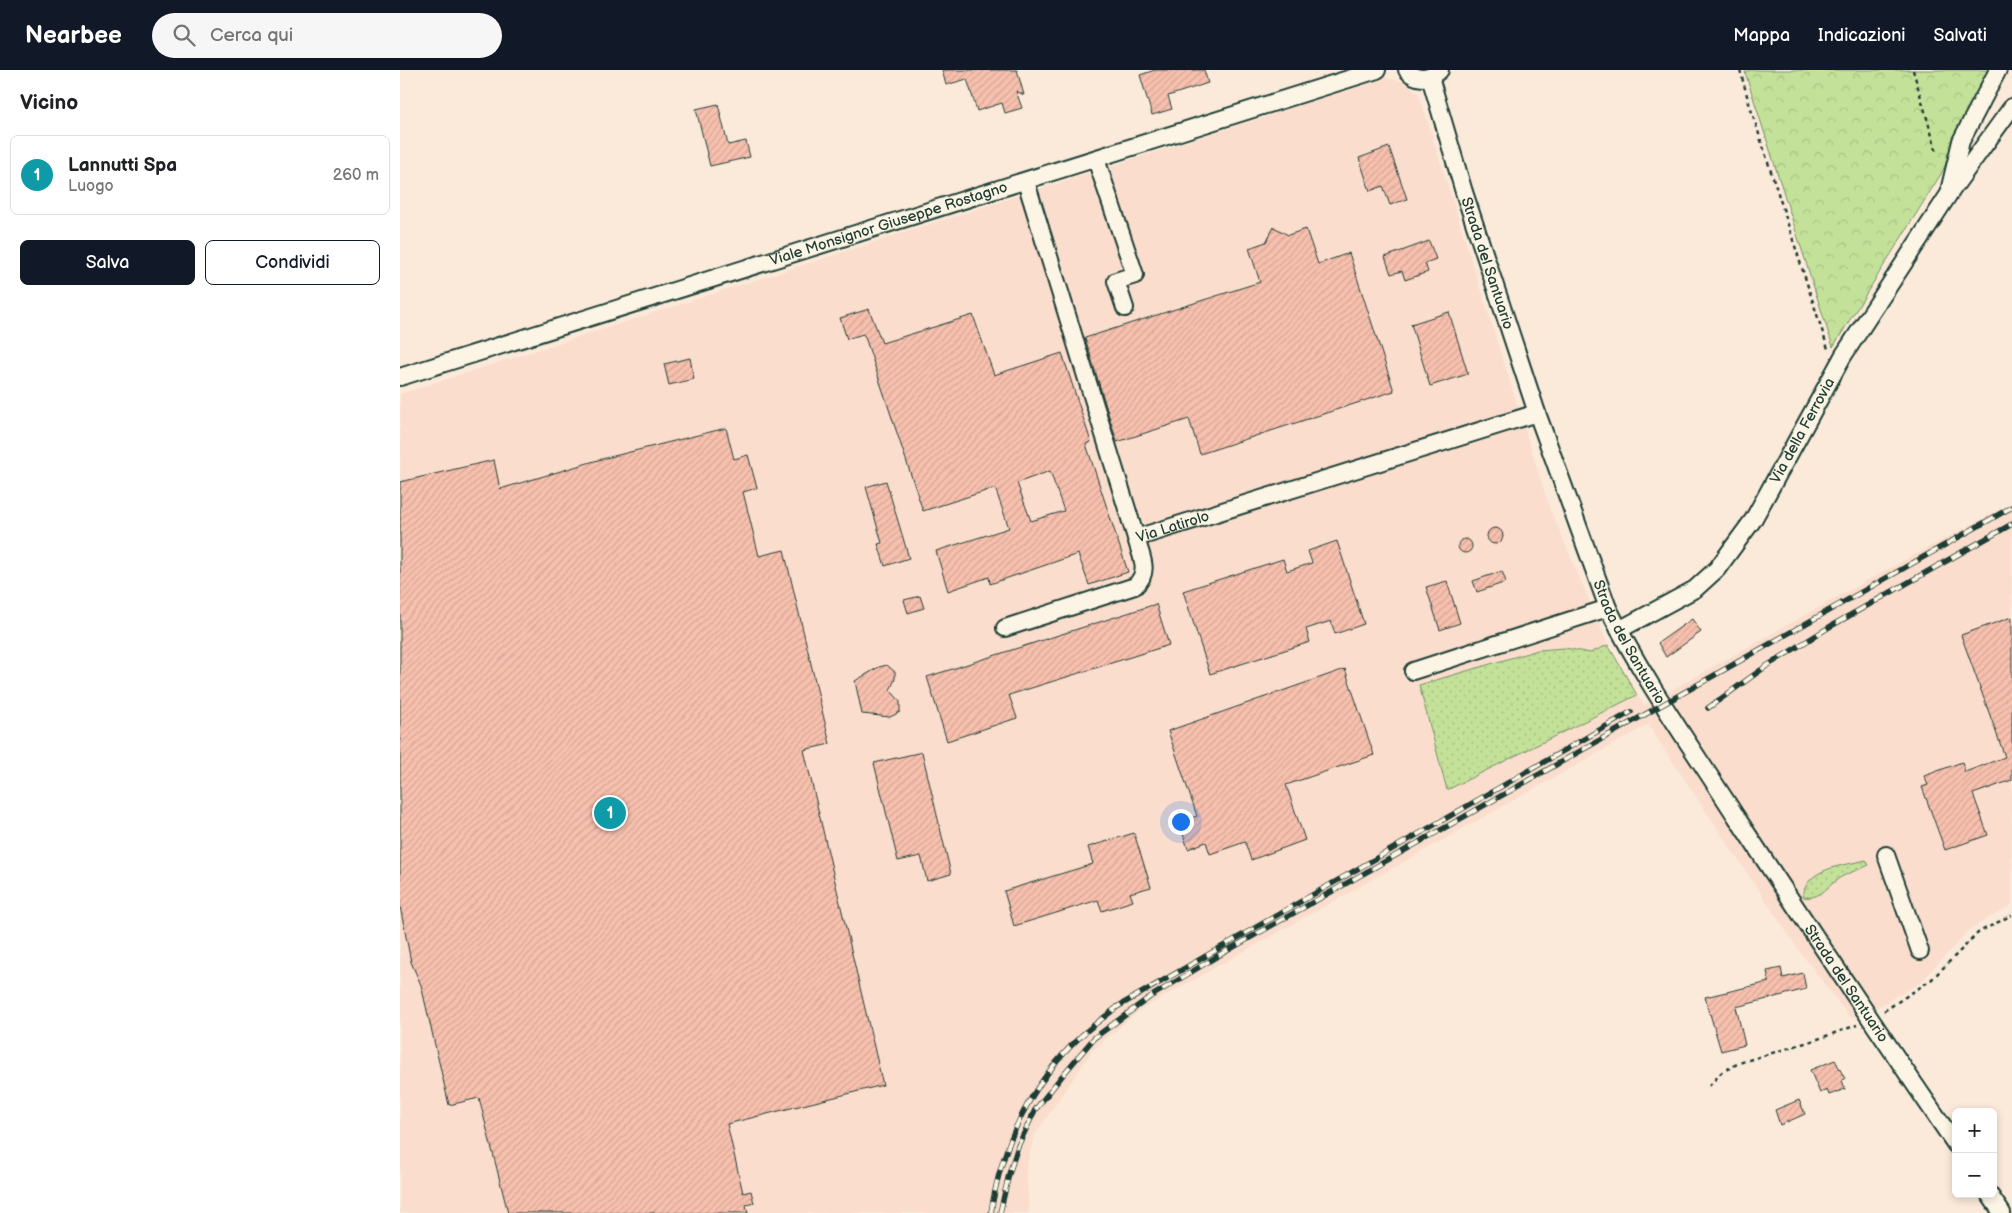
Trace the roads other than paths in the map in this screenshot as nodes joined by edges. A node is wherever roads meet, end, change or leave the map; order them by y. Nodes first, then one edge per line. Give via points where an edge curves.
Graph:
1 (1377, 70) edge
2 (1407, 70) edge
3 (1998, 70) edge
4 (1435, 74) edge
5 (2012, 106) edge
6 (1096, 159) junction
7 (1026, 182) junction
8 (1949, 194) junction
9 (1125, 308) dead end
10 (400, 377) edge
11 (1537, 412) junction
12 (1136, 538) junction
13 (1608, 608) junction
14 (1005, 628) dead end
15 (1619, 630) junction
16 (1413, 671) dead end
17 (1886, 855) dead end
18 (1920, 951) dead end
19 (1952, 1139) edge
20 (1992, 1198) edge
21 (2002, 1213) edge

1 - 6 street, Viale Monsignor Giuseppe Rostagno
2 - 4 street via 1416,77
3 - 8 street, Via della Ferrovia via 1961,141
4 - 11 street, Strada del Santuario via 1464,192
5 - 8 street, Via della Ferrovia
6 - 7 street, Viale Monsignor Giuseppe Rostagno
6 - 9 street via 1135,275 1116,281
7 - 10 street, Viale Monsignor Giuseppe Rostagno
7 - 12 street, Via Latirolo
8 - 15 street, Via della Ferrovia via 1837,366 1753,520 1717,569 1695,589
11 - 12 street, Via Latirolo
11 - 13 street, Strada del Santuario
12 - 14 street via 1145,569 1142,580 1135,586
13 - 15 street, Strada del Santuario
13 - 16 street
15 - 19 street, Strada del Santuario via 1811,931
17 - 18 street
20 - 21 street

